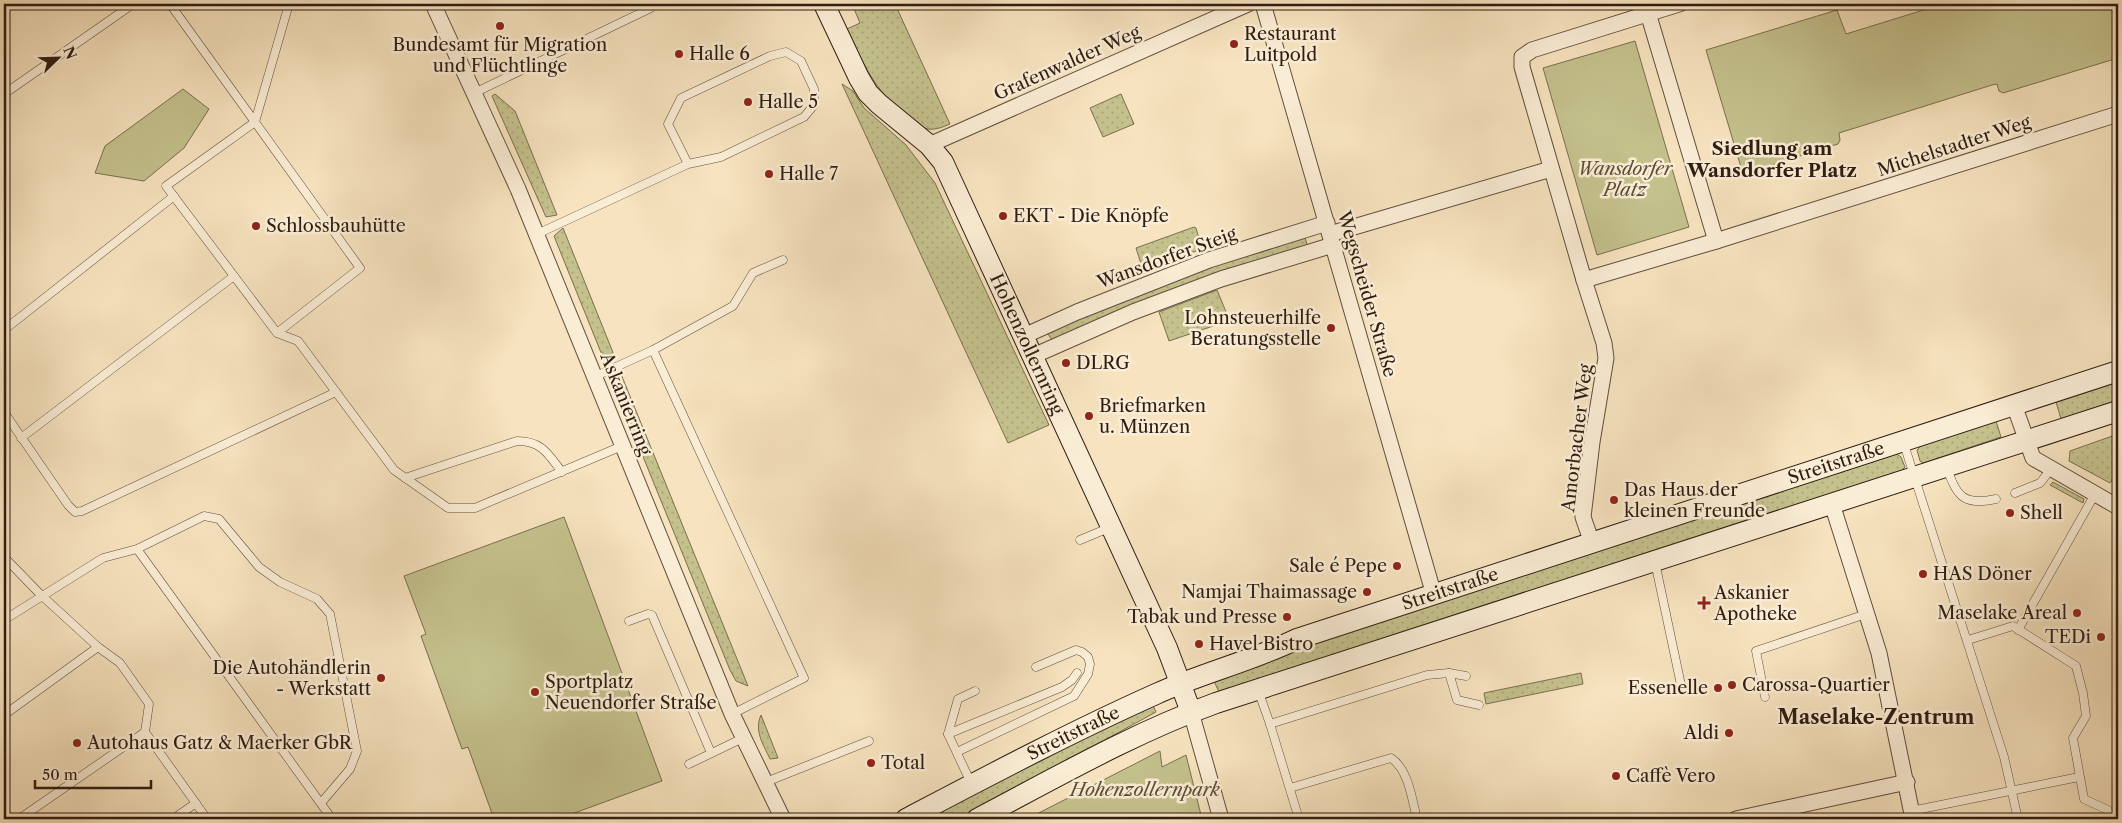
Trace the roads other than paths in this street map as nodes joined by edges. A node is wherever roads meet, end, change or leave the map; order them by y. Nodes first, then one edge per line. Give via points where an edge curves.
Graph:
1 (133, 4) edge
2 (170, 4) edge
3 (289, 4) edge
4 (433, 4) edge
5 (824, 4) edge
6 (1248, 4) edge
7 (1263, 4) edge
8 (1679, 4) edge
9 (651, 8) dead end
10 (1648, 13) junction
11 (474, 93) junction
12 (4, 94) edge
13 (2118, 114) edge
14 (255, 122) junction
15 (929, 145) junction
16 (688, 164) junction
17 (1551, 169) junction
18 (174, 196) junction
19 (537, 234) junction
20 (1330, 234) junction
21 (1716, 241) junction
22 (783, 260) dead end
23 (234, 276) junction
24 (1584, 280) junction
25 (4, 330) edge
26 (277, 333) junction
27 (1024, 336) junction
28 (653, 350) junction
29 (1033, 356) junction
30 (2118, 371) edge
31 (594, 377) junction
32 (336, 392) junction
33 (2014, 405) junction
34 (2118, 411) edge
35 (4, 412) edge
36 (20, 438) junction
37 (1904, 441) junction
38 (2026, 441) junction
39 (622, 446) junction
40 (1946, 466) junction
41 (2052, 469) junction
42 (562, 472) junction
43 (1915, 477) junction
44 (405, 478) junction
45 (2015, 493) dead end
46 (2095, 494) junction
47 (1996, 499) dead end
48 (1832, 504) junction
49 (2118, 507) edge
50 (1111, 526) junction
51 (1080, 540) dead end
52 (1592, 544) junction
53 (137, 549) junction
54 (4, 557) edge
55 (1655, 562) junction
56 (41, 595) junction
57 (1434, 595) junction
58 (1866, 614) junction
59 (4, 620) edge
60 (629, 620) dead end
61 (2018, 630) junction
62 (1968, 640) junction
63 (98, 647) junction
64 (1036, 666) dead end
65 (1077, 673) dead end
66 (1448, 673) junction
67 (1466, 676) dead end
68 (1180, 683) junction
69 (1681, 685) dead end
70 (1257, 689) junction
71 (975, 691) dead end
72 (1765, 697) dead end
73 (1479, 705) dead end
74 (1191, 712) junction
75 (732, 714) junction
76 (4, 715) edge
77 (1270, 724) junction
78 (145, 732) junction
79 (948, 734) junction
80 (743, 738) junction
81 (869, 741) dead end
82 (957, 752) junction
83 (711, 754) junction
84 (689, 764) dead end
85 (2079, 777) junction
86 (766, 782) junction
87 (1907, 782) junction
88 (972, 785) junction
89 (1290, 788) junction
90 (2012, 791) junction
91 (196, 803) junction
92 (321, 803) junction
93 (1912, 815) edge
94 (19, 819) edge
95 (173, 819) edge
96 (207, 819) edge
97 (332, 819) edge
98 (783, 819) edge
99 (906, 819) edge
100 (977, 819) edge
101 (1221, 819) edge
102 (1299, 819) edge
103 (1417, 819) edge
104 (1736, 819) edge
105 (2018, 819) edge
106 (2110, 819) edge

1 - 12 lane
2 - 14 lane
3 - 14 lane
4 - 11 street, Askanierring
5 - 15 main road, Hohenzollernring via 868,93
6 - 15 street, Grafenwalder Weg
7 - 20 street, Wegscheider Straße
8 - 10 street
9 - 11 lane
10 - 17 street via 1532,50 1522,57 1522,67
10 - 21 street
11 - 19 street, Askanierring
13 - 21 street, Michelstadter Weg
14 - 18 lane via 166,186
14 - 26 lane via 360,268
15 - 27 main road, Hohenzollernring via 943,162
16 - 16 lane via 721,157 804,116 814,105 814,90 801,61 786,52 770,56 681,98 668,124
16 - 19 lane
17 - 20 street, Wansdorfer Steig
17 - 24 street
18 - 23 lane
18 - 25 lane
19 - 31 street, Askanierring
20 - 27 street, Wansdorfer Steig via 1209,260
20 - 29 street, Wansdorfer Steig via 1133,312
20 - 57 street, Wegscheider Straße
21 - 24 street
22 - 28 lane via 753,273 733,306
23 - 26 lane
23 - 36 lane
24 - 52 street, Amorbacher Weg via 1606,358 1583,517
26 - 32 lane via 298,341
27 - 29 main road, Hohenzollernring
28 - 31 lane
28 - 75 lane via 804,678
29 - 50 main road, Hohenzollernring
30 - 33 main road, Streitstraße
31 - 39 street, Askanierring
32 - 36 lane via 82,511 75,512 68,505
32 - 44 lane via 394,470
33 - 37 main road, Streitstraße
33 - 38 street
34 - 38 main road, Streitstraße
35 - 36 lane
37 - 43 lane
37 - 52 main road, Streitstraße
38 - 40 main road, Streitstraße
38 - 41 street via 2033,458
39 - 42 lane
39 - 75 street, Askanierring
40 - 43 main road, Streitstraße
40 - 47 lane via 1960,495 1969,501
41 - 45 lane via 2040,483
41 - 46 street
42 - 44 lane via 475,508 448,508
42 - 44 lane via 544,449 530,441 517,441
43 - 48 main road, Streitstraße
43 - 62 lane
46 - 49 street
46 - 61 lane
48 - 55 main road, Streitstraße
48 - 58 street
50 - 51 lane
50 - 68 main road, Hohenzollernring
52 - 57 main road, Streitstraße
53 - 56 lane via 103,558
53 - 92 lane
53 - 92 lane via 204,516 218,519 259,568 317,599 330,614 357,751 350,769
54 - 56 lane
55 - 69 lane
55 - 70 main road, Streitstraße
56 - 59 lane
56 - 63 lane
57 - 68 main road, Streitstraße via 1297,639
58 - 72 lane via 1756,651
58 - 87 street via 1879,653
60 - 83 lane via 652,615
61 - 62 lane via 2013,626
61 - 85 lane via 2076,666 2086,716 2073,738
62 - 90 lane
63 - 76 lane
63 - 78 lane via 120,663 149,704
64 - 82 lane via 1076,650 1088,657 1090,664 1074,696
65 - 79 lane via 1062,687
66 - 67 lane
66 - 73 lane via 1457,700
66 - 77 lane via 1428,675
68 - 74 main road, Hohenzollernring
68 - 88 main road, Streitstraße
70 - 74 main road, Streitstraße
70 - 77 lane
71 - 79 lane via 958,699
74 - 100 main road, Streitstraße
74 - 101 street
75 - 80 street, Askanierring
77 - 89 lane
78 - 91 lane
78 - 94 lane
79 - 82 lane
80 - 83 lane
80 - 86 street, Askanierring
81 - 86 lane
82 - 88 lane
83 - 84 lane
85 - 90 lane
85 - 106 lane via 2084,799 2108,810
86 - 98 street, Askanierring
87 - 93 street
87 - 104 street
88 - 99 main road, Streitstraße
89 - 102 lane
89 - 103 lane via 1391,758 1402,770
90 - 93 lane
90 - 105 lane
91 - 95 lane
91 - 96 lane
92 - 97 lane

